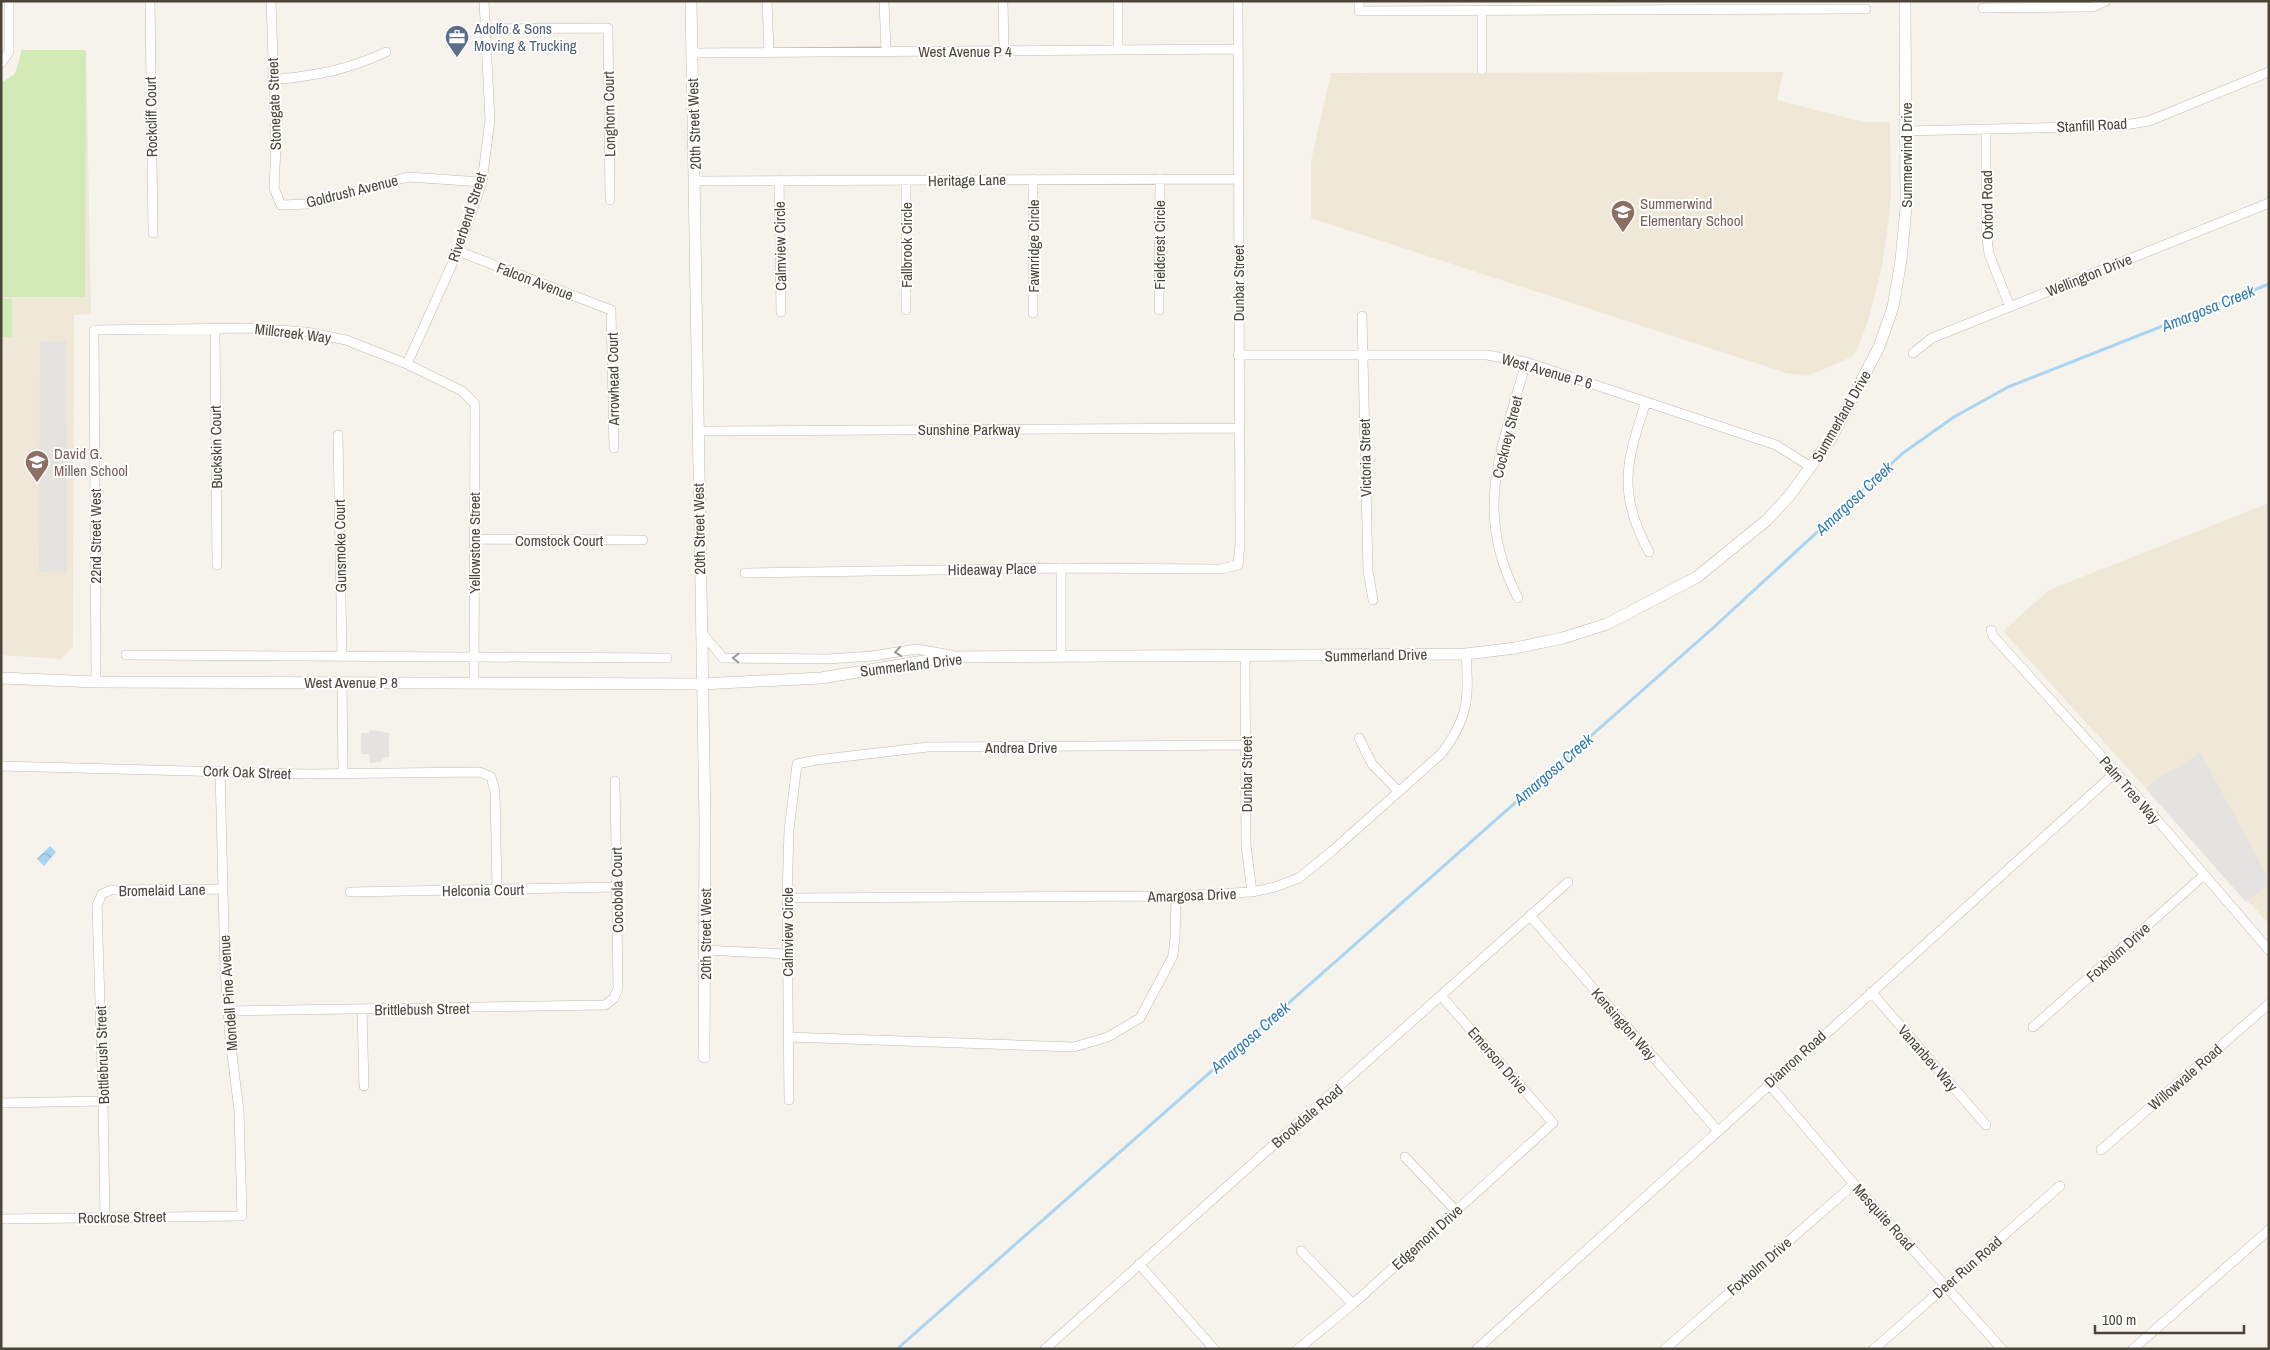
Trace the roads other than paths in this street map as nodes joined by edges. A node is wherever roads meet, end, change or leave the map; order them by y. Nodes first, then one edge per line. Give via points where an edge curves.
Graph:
1 (9, 1) edge
2 (150, 1) edge
3 (271, 1) edge
4 (484, 1) edge
5 (692, 1) edge
6 (767, 1) edge
7 (884, 1) edge
8 (1002, 1) edge
9 (1118, 1) edge
10 (1238, 1) edge
11 (1359, 1) edge
12 (1905, 1) edge
13 (2106, 1) edge
14 (1720, 5) edge
15 (1983, 8) dead end
16 (1866, 9) dead end
17 (1482, 10) junction
18 (486, 29) junction
19 (1118, 48) junction
20 (1238, 49) junction
21 (886, 50) junction
22 (1004, 51) junction
23 (386, 52) dead end
24 (692, 52) junction
25 (769, 52) junction
26 (1, 64) edge
27 (1482, 70) dead end
28 (2269, 72) edge
29 (273, 80) junction
30 (1986, 129) junction
31 (1906, 130) junction
32 (1033, 179) junction
33 (1160, 179) junction
34 (1238, 179) junction
35 (779, 180) junction
36 (696, 181) junction
37 (906, 181) junction
38 (482, 182) junction
39 (610, 200) dead end
40 (2269, 203) edge
41 (281, 205) joint
42 (153, 233) dead end
43 (458, 251) junction
44 (2010, 306) junction
45 (1892, 307) joint
46 (611, 310) joint
47 (906, 310) dead end
48 (1158, 310) dead end
49 (781, 312) dead end
50 (1033, 314) dead end
51 (1362, 316) dead end
52 (215, 329) junction
53 (94, 330) joint
54 (1913, 353) dead end
55 (1238, 354) junction
56 (1363, 354) junction
57 (1526, 362) junction
58 (407, 364) junction
59 (1646, 402) junction
60 (475, 404) joint
61 (1239, 428) junction
62 (698, 431) junction
63 (338, 435) dead end
64 (614, 448) dead end
65 (1811, 467) junction
66 (474, 539) junction
67 (643, 540) dead end
68 (1649, 552) dead end
69 (217, 565) dead end
70 (1238, 565) joint
71 (1061, 568) junction
72 (746, 573) dead end
73 (1518, 598) dead end
74 (1373, 600) dead end
75 (1991, 630) dead end
76 (701, 632) junction
77 (1466, 654) junction
78 (126, 655) dead end
79 (342, 656) junction
80 (1060, 656) junction
81 (1245, 656) junction
82 (963, 657) junction
83 (474, 658) junction
84 (667, 658) dead end
85 (1, 678) edge
86 (96, 682) junction
87 (342, 682) junction
88 (474, 682) junction
89 (701, 684) junction
90 (1359, 738) dead end
91 (1246, 745) junction
92 (797, 764) joint
93 (1, 766) edge
94 (220, 771) junction
95 (2116, 772) junction
96 (343, 773) junction
97 (615, 781) dead end
98 (1398, 792) junction
99 (2203, 876) junction
100 (1568, 882) dead end
101 (617, 888) junction
102 (223, 889) junction
103 (497, 890) junction
104 (350, 892) dead end
105 (1252, 892) junction
106 (102, 894) joint
107 (1176, 896) junction
108 (787, 898) junction
109 (1530, 917) junction
110 (705, 950) junction
111 (2269, 950) edge
112 (786, 954) junction
113 (1871, 992) junction
114 (1442, 997) junction
115 (614, 998) joint
116 (2269, 1004) edge
117 (362, 1010) junction
118 (227, 1011) junction
119 (2033, 1027) dead end
120 (788, 1037) junction
121 (704, 1057) dead end
122 (1768, 1083) junction
123 (364, 1086) dead end
124 (789, 1100) dead end
125 (103, 1101) junction
126 (1, 1103) edge
127 (1553, 1123) joint
128 (1986, 1125) dead end
129 (1718, 1131) junction
130 (2101, 1150) dead end
131 (1405, 1158) dead end
132 (1854, 1184) junction
133 (2060, 1186) dead end
134 (1456, 1211) junction
135 (242, 1216) joint
136 (105, 1217) junction
137 (1, 1219) edge
138 (2269, 1230) edge
139 (1300, 1251) dead end
140 (1139, 1264) junction
141 (1945, 1286) junction
142 (1353, 1304) junction
143 (1051, 1347) edge
144 (1214, 1349) edge
145 (1298, 1349) edge
146 (1476, 1349) edge
147 (1665, 1349) edge
148 (1874, 1349) edge
149 (2002, 1349) edge
150 (2133, 1349) edge

1 - 26 street via 10,52
2 - 42 street, Rockcliff Court
3 - 29 street, Stonegate Street
4 - 18 street, Riverbend Street
5 - 24 street, 20th Street West
6 - 25 street
7 - 21 street
8 - 22 street
9 - 19 street
10 - 20 street, Dunbar Street
11 - 17 street via 1359,11
12 - 31 street, Summerwind Drive
13 - 15 street via 2093,7
14 - 16 street
14 - 17 street
17 - 27 street
18 - 38 street, Riverbend Street via 490,120
18 - 39 street, Longhorn Court via 608,28
19 - 20 street, West Avenue P 4
19 - 22 street, West Avenue P 4
20 - 34 street, Dunbar Street
21 - 22 street, West Avenue P 4
21 - 25 street, West Avenue P 4
23 - 29 street via 361,64 326,74
24 - 25 street, West Avenue P 4
24 - 36 street, 20th Street West
28 - 30 street, Stanfill Road via 2149,121 2119,126
29 - 41 street, Stonegate Street via 274,188
30 - 31 street, Stanfill Road
30 - 44 street, Oxford Road via 1989,254
31 - 45 street, Summerwind Drive via 1906,208
32 - 33 street, Heritage Lane
32 - 37 street, Heritage Lane
32 - 50 street, Fawnridge Circle
33 - 34 street, Heritage Lane
33 - 48 street, Fieldcrest Circle
34 - 55 street, Dunbar Street
35 - 36 street, Heritage Lane
35 - 37 street, Heritage Lane
35 - 49 street, Calmview Circle
36 - 62 street, 20th Street West
37 - 47 street, Fallbrook Circle
38 - 41 street, Goldrush Avenue via 408,177 310,204
38 - 43 street, Riverbend Street
40 - 44 street, Wellington Drive
43 - 46 street, Falcon Avenue
43 - 58 street, Riverbend Street
44 - 54 street, Wellington Drive via 1932,338
45 - 65 street, Summerland Drive via 1875,355 1832,437
46 - 64 street, Arrowhead Court
51 - 56 street, Victoria Street
52 - 53 street, Millcreek Way
52 - 58 street, Millcreek Way via 306,332 346,340
52 - 69 street, Buckskin Court
53 - 86 street, 22nd Street West
55 - 56 street, West Avenue P 6
55 - 61 street, Dunbar Street
56 - 57 street, West Avenue P 6 via 1487,354
56 - 74 street, Victoria Street via 1368,571
57 - 59 street, West Avenue P 6
57 - 73 street, Cockney Street via 1496,468 1493,497 1494,526 1506,574
58 - 60 street, Millcreek Way via 462,391
59 - 65 street, West Avenue P 6 via 1776,445
59 - 68 street via 1628,464 1632,515
60 - 66 street, Yellowstone Street
61 - 62 street, Sunshine Parkway
61 - 70 street, Dunbar Street
62 - 76 street, 20th Street West
63 - 79 street, Gunsmoke Court
65 - 77 street, Summerland Drive via 1767,520 1697,577 1661,597 1607,624 1563,638
66 - 67 street, Comstock Court
66 - 83 street, Yellowstone Street
70 - 71 street, Hideaway Place via 1221,569
71 - 72 street, Hideaway Place
71 - 80 street
75 - 95 street, Palm Tree Way
82 -> 76 street via 917,648 828,659 723,658
76 - 89 street, 20th Street West
77 - 81 street, Summerland Drive
77 - 98 street, Amargosa Drive via 1468,685 1465,711 1456,736 1441,754
78 - 79 street, West Avenue P 8
79 - 83 street, West Avenue P 8
80 - 81 street, Summerland Drive
80 - 82 street, Summerland Drive
81 - 91 street, Dunbar Street
82 - 89 street, Summerland Drive via 821,678
83 - 84 street, West Avenue P 8
83 - 88 street, Yellowstone Street
85 - 86 street, West Avenue P 8
86 - 87 street, West Avenue P 8
87 - 88 street, West Avenue P 8
87 - 96 street
88 - 89 street, West Avenue P 8
89 - 110 street, 20th Street West
90 - 98 street via 1372,764
91 - 92 street, Andrea Drive via 928,747
91 - 105 street, Dunbar Street via 1246,845
92 - 108 street, Calmview Circle via 789,830
93 - 94 street, Cork Oak Street
94 - 96 street, Cork Oak Street
94 - 102 street, Mondell Pine Avenue
95 - 99 street, Palm Tree Way
95 - 113 street, Dianron Road
96 - 103 street, Cork Oak Street via 480,772 491,777 495,791
97 - 101 street, Cocobola Court
98 - 105 street, Amargosa Drive via 1299,878
99 - 111 street, Palm Tree Way
99 - 119 street, Foxholm Drive
100 - 109 street, Brookdale Road
101 - 103 street, Helconia Court
101 - 115 street, Cocobola Court via 618,988
102 - 106 street, Bromelaid Lane via 111,890
102 - 118 street, Mondell Pine Avenue
103 - 104 street, Helconia Court
105 - 107 street, Amargosa Drive
106 - 125 street, Bottlebrush Street via 97,905
107 - 108 street, Amargosa Drive
107 - 120 street via 1173,956 1140,1018 1108,1037 1074,1047
108 - 112 street, Calmview Circle
109 - 114 street, Brookdale Road
109 - 129 street, Kensington Way
110 - 112 street
110 - 121 street, 20th Street West
112 - 120 street, Calmview Circle
113 - 122 street, Dianron Road
113 - 128 street, Vananbev Way
114 - 127 street, Emerson Drive
114 - 140 street, Brookdale Road
115 - 117 street, Brittlebush Street via 605,1005
116 - 130 street, Willowvale Road
117 - 118 street, Brittlebush Street
117 - 123 street
118 - 135 street, Mondell Pine Avenue via 239,1111
120 - 124 street, Calmview Circle
122 - 129 street, Dianron Road
122 - 132 street, Mesquite Road
125 - 126 street
125 - 136 street, Bottlebrush Street
127 - 134 street, Edgemont Drive
129 - 146 street, Dianron Road
131 - 134 street
132 - 141 street, Mesquite Road
132 - 147 street, Foxholm Drive
133 - 141 street, Deer Run Road
134 - 142 street, Edgemont Drive
135 - 136 street, Rockrose Street
136 - 137 street, Rockrose Street
138 - 150 street
139 - 142 street
140 - 143 street, Brookdale Road
140 - 144 street
141 - 148 street, Deer Run Road
141 - 149 street, Mesquite Road
142 - 145 street, Edgemont Drive

